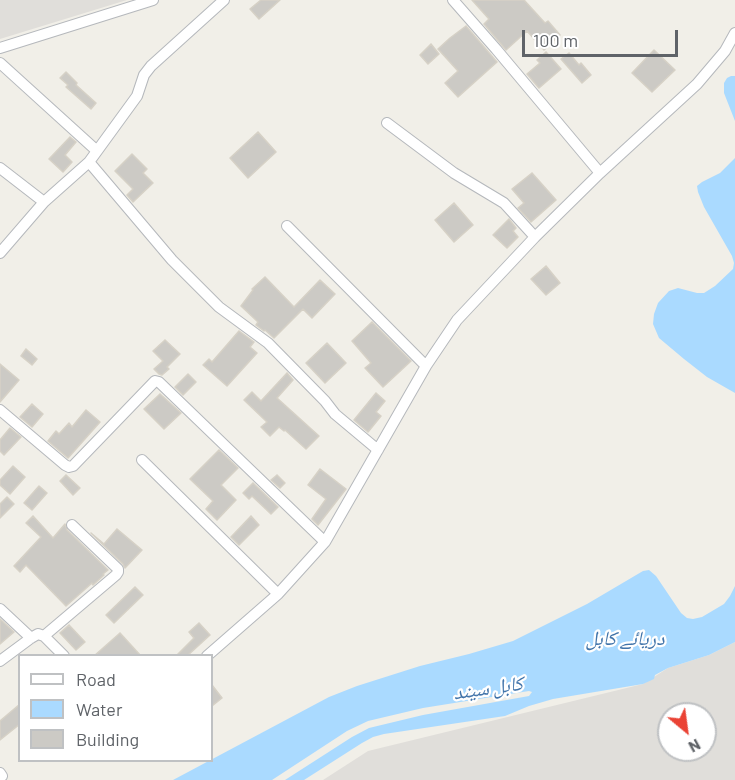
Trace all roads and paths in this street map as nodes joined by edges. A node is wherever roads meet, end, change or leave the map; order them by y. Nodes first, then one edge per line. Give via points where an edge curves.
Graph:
1 (153, 0) edge
2 (224, 0) edge
3 (453, 0) edge
4 (735, 33) edge
5 (0, 48) edge
6 (0, 63) edge
7 (387, 123) dead end
8 (97, 151) junction
9 (89, 162) junction
10 (0, 168) edge
11 (600, 173) junction
12 (44, 202) junction
13 (287, 226) dead end
14 (536, 237) junction
15 (0, 253) edge
16 (426, 366) junction
17 (0, 410) edge
18 (378, 450) junction
19 (142, 460) dead end
20 (72, 525) dead end
21 (325, 543) junction
22 (278, 594) junction
23 (0, 609) edge
24 (44, 636) junction
25 (31, 638) junction
26 (62, 654) edge
27 (209, 654) edge
28 (0, 661) edge

1 - 5 street
2 - 8 street via 151,66 137,96
3 - 11 street
4 - 11 street via 697,84
6 - 8 street
7 - 14 street via 454,173 504,203
8 - 9 street
9 - 12 street
9 - 18 street via 172,260 219,307 268,343 334,414
10 - 12 street
11 - 14 street
12 - 15 street
13 - 16 street
14 - 16 street via 457,320
16 - 18 street
17 - 21 street via 69,467 155,381 159,382
18 - 21 street
19 - 22 street
20 - 24 street via 118,572
21 - 22 street
22 - 27 street
23 - 25 street
24 - 25 street
24 - 26 street
25 - 28 street

